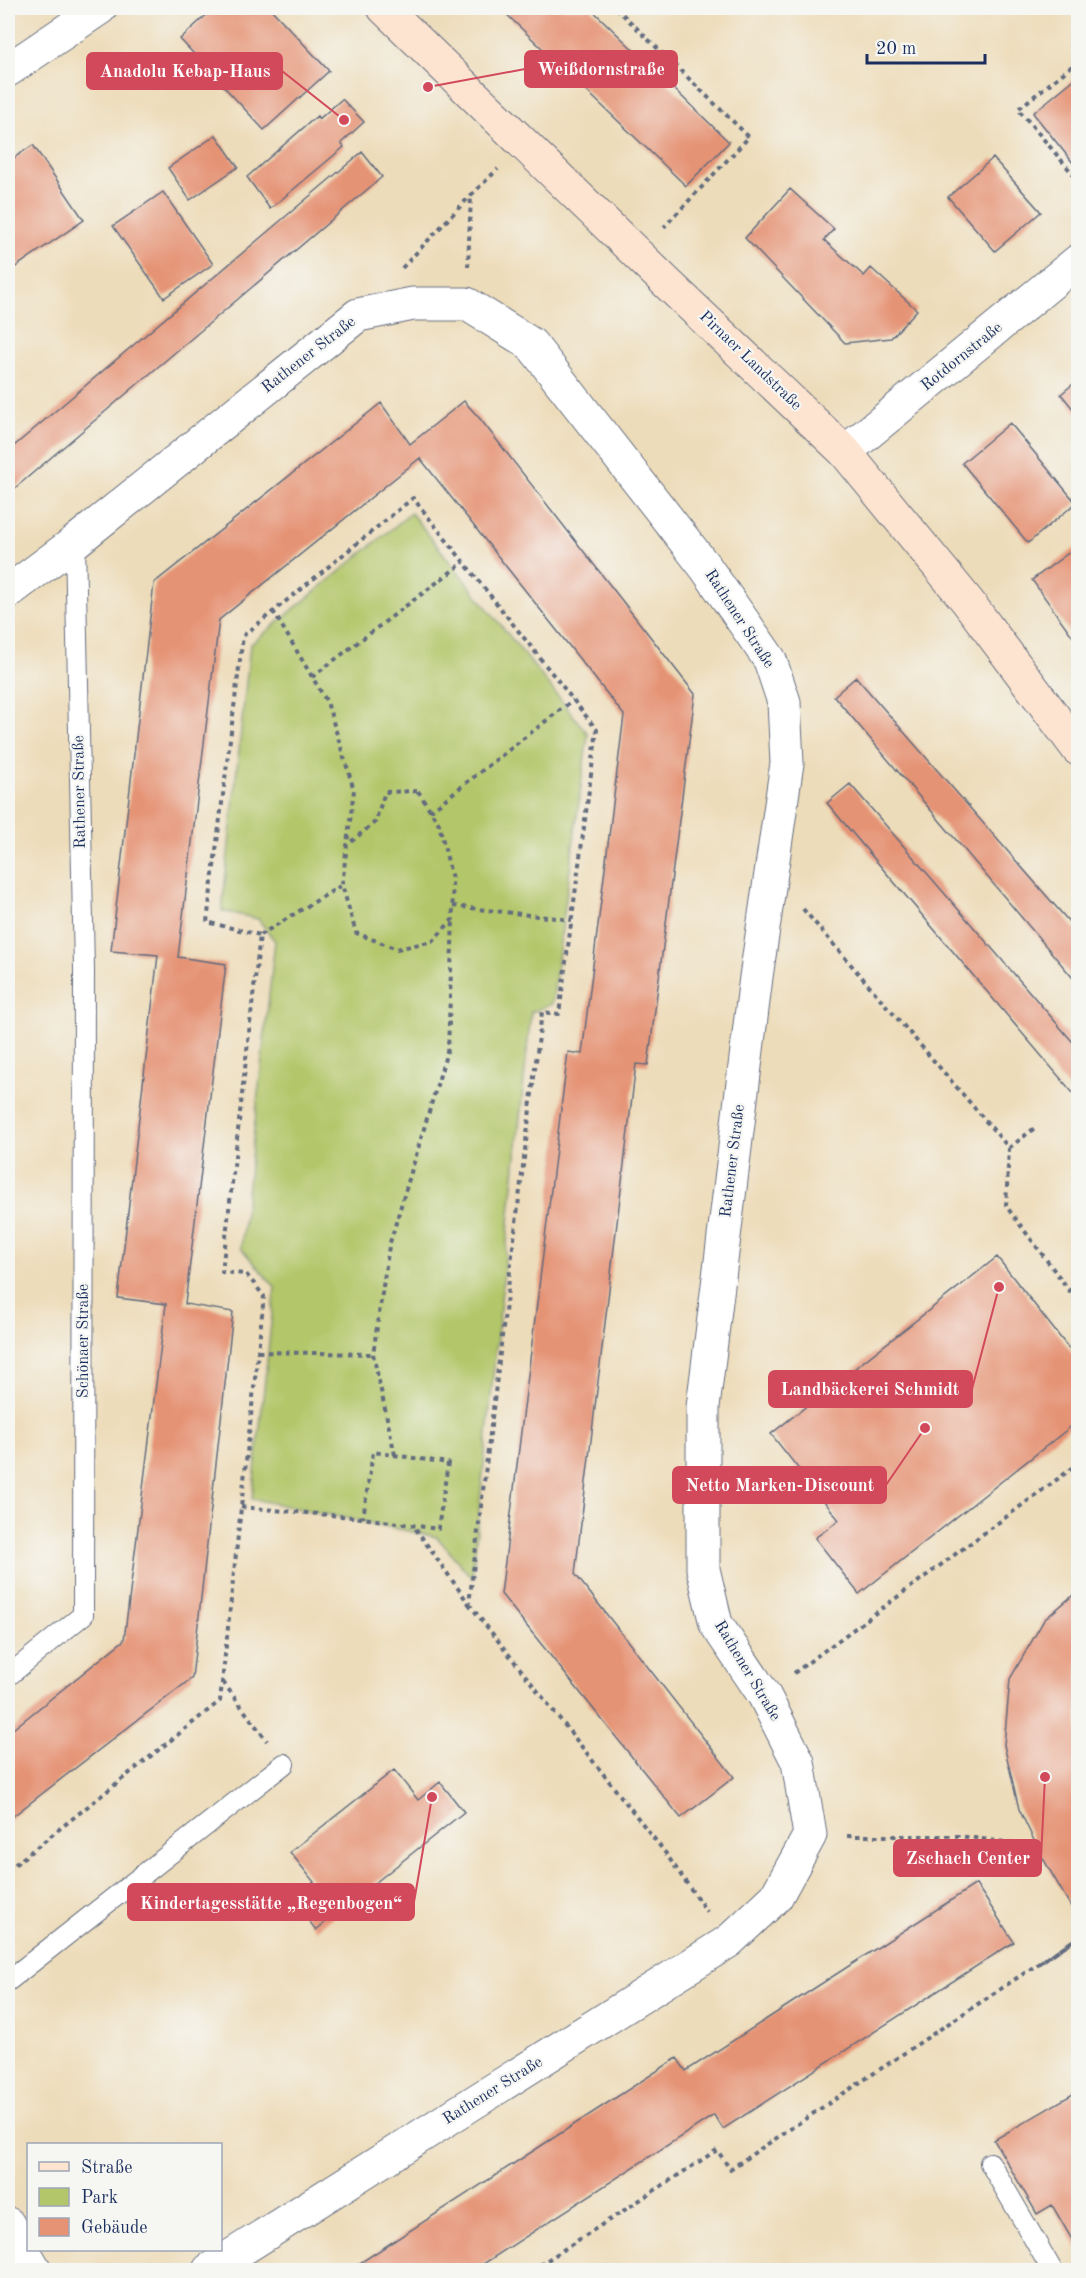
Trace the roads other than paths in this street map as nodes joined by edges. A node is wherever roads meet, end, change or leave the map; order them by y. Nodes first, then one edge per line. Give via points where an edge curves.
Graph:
1 (100, 8) edge
2 (384, 8) edge
3 (8, 70) edge
4 (1078, 261) edge
5 (845, 452) junction
6 (75, 542) junction
7 (8, 592) edge
8 (1078, 748) edge
9 (84, 969) joint
10 (8, 1676) edge
11 (284, 1764) road end
12 (8, 1981) edge
13 (990, 2163) dead end
14 (8, 2224) edge
15 (35, 2271) edge
16 (209, 2271) edge
17 (1052, 2271) edge

1 - 3 street
2 - 5 street, Pirnaer Landstraße
4 - 5 street, Rotdornstraße
5 - 8 street, Pirnaer Landstraße via 969,602
6 - 7 street, Rathener Straße
6 - 9 lane, Rathener Straße
6 - 16 street, Rathener Straße via 358,315 413,304 467,304 531,344 706,568 770,660 784,702 787,763 703,1418 703,1569 716,1624 764,1695 798,1762 810,1835 776,1897 729,1941
9 - 10 lane, Schönaer Straße via 83,1615
11 - 12 lane
13 - 17 lane
14 - 15 street

